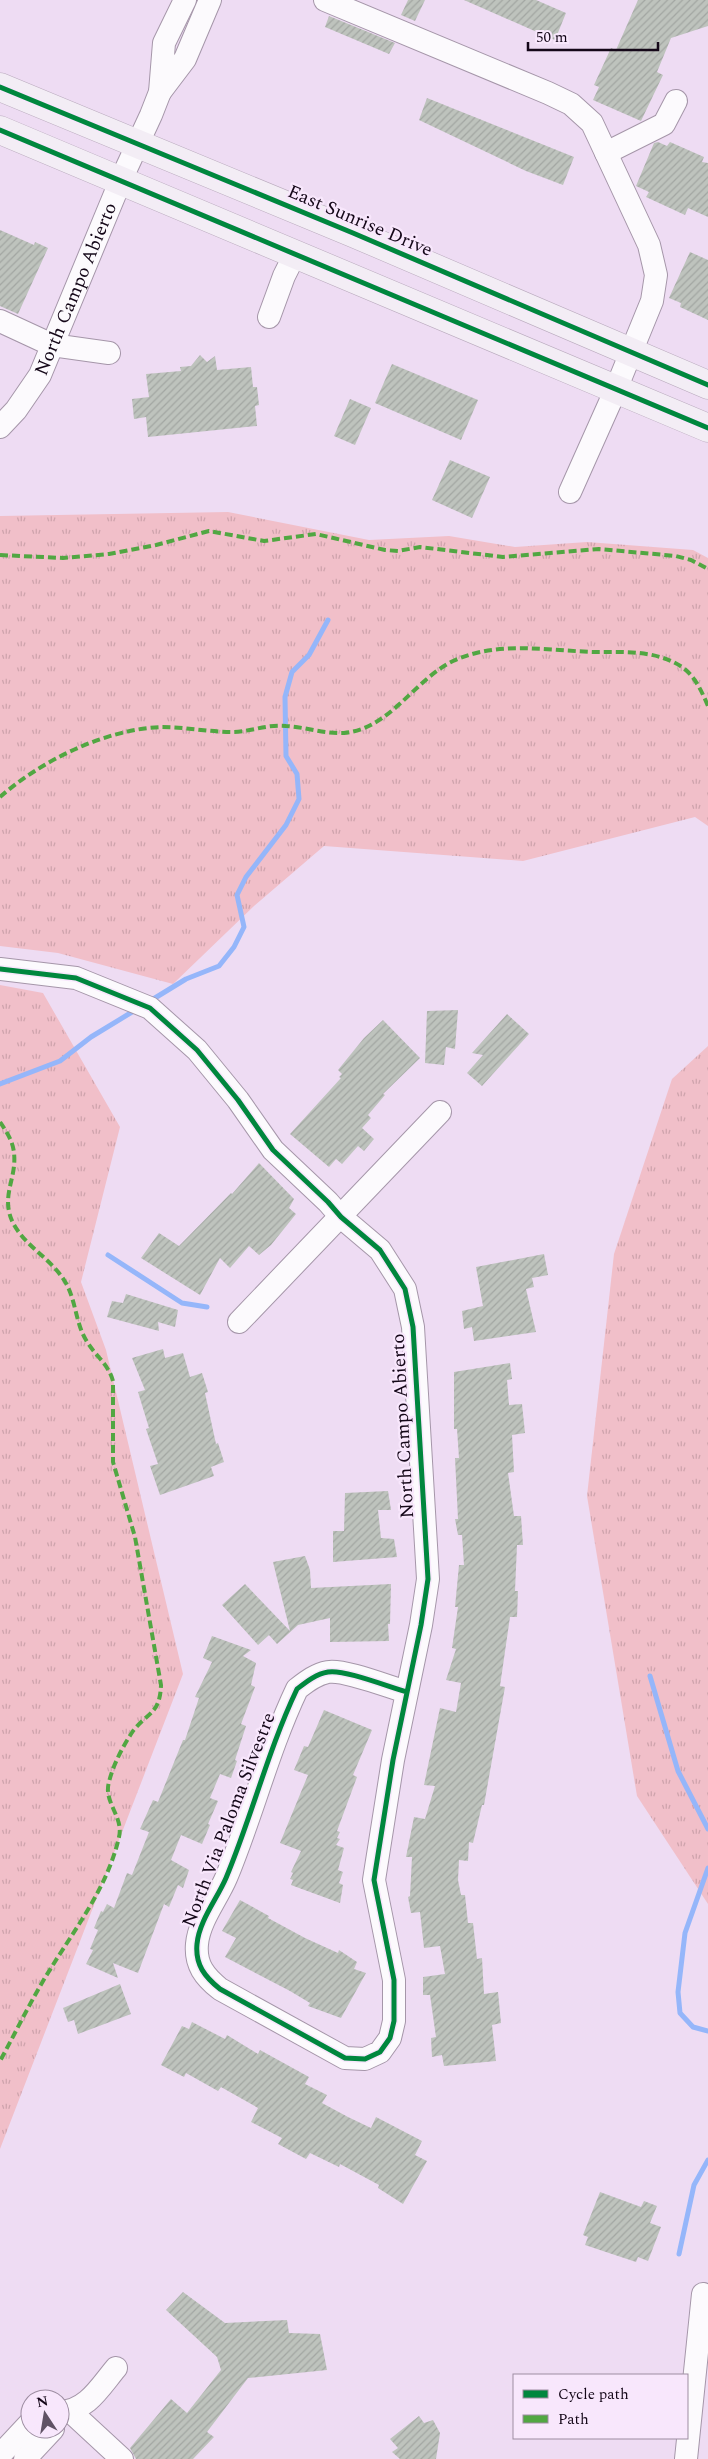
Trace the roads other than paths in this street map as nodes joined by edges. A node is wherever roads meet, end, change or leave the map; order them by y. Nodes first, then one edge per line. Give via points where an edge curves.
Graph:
1 (185, 0) edge
2 (210, 0) edge
3 (325, 0) edge
4 (0, 87) edge
5 (160, 92) junction
6 (676, 101) dead end
7 (0, 130) edge
8 (137, 144) junction
9 (606, 153) junction
10 (120, 182) junction
11 (295, 254) junction
12 (269, 317) dead end
13 (0, 321) edge
14 (52, 345) junction
15 (109, 353) dead end
16 (631, 353) junction
17 (708, 385) edge
18 (616, 390) junction
19 (0, 427) edge
20 (708, 428) edge
21 (570, 492) dead end
22 (0, 969) edge
23 (440, 1112) dead end
24 (341, 1217) junction
25 (239, 1322) dead end
26 (408, 1692) junction
27 (345, 2058) joint
28 (703, 2294) dead end
29 (116, 2368) dead end
30 (70, 2410) edge
31 (70, 2416) edge
32 (20, 2434) edge
33 (44, 2439) edge
34 (0, 2455) edge
35 (25, 2459) edge
36 (122, 2459) edge
37 (686, 2459) edge

1 - 5 street via 164,43
2 - 5 street via 185,59
3 - 9 street via 571,104 592,123
4 - 8 main road, East Sunrise Drive
5 - 8 street, North Campo Abierto
6 - 9 street via 664,124
7 - 10 main road
8 - 10 street, North Campo Abierto
8 - 16 main road, East Sunrise Drive
9 - 16 street via 649,245 656,275 652,301
10 - 11 main road
10 - 14 street, North Campo Abierto
11 - 12 street
11 - 18 main road
13 - 14 street
14 - 15 street
14 - 19 street, North Campo Abierto via 40,375
16 - 17 main road, East Sunrise Drive
16 - 18 street
18 - 20 main road
18 - 21 street
22 - 24 street, North Campo Abierto via 76,978 150,1008 197,1050 273,1150
23 - 24 street
24 - 25 street
24 - 26 street, North Campo Abierto via 380,1250 405,1289 413,1328 428,1579
26 - 27 street, North Campo Abierto via 393,1760 374,1880 394,1980 394,2021 390,2038 376,2064
26 - 27 street, North Via Paloma Silvestre via 340,1672 309,1672 289,1706 190,1962 220,1989
28 - 37 street
29 - 30 street via 86,2404
31 - 36 street
32 - 34 street
33 - 35 street

